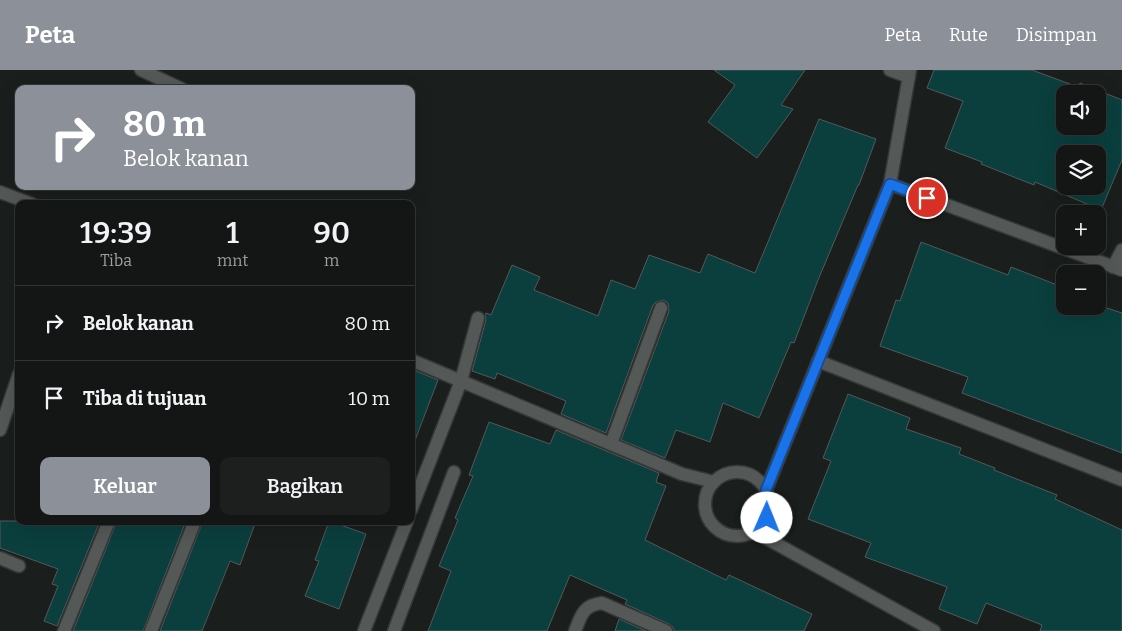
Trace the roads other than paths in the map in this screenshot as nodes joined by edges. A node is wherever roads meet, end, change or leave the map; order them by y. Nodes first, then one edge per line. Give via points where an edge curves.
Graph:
1 (142, 70) edge
2 (890, 70) edge
3 (910, 74) edge
4 (174, 85) edge
5 (890, 184) junction
6 (0, 192) edge
7 (21, 200) edge
8 (1122, 250) edge
9 (1118, 269) edge
10 (661, 308) dead end
11 (478, 318) dead end
12 (818, 361) junction
13 (415, 362) edge
14 (461, 381) junction
15 (15, 386) edge
16 (0, 430) edge
17 (611, 444) junction
18 (454, 472) dead end
19 (1122, 480) edge
20 (714, 482) junction
21 (766, 490) junction
22 (415, 500) edge
23 (107, 525) edge
24 (193, 525) edge
25 (405, 525) edge
26 (755, 532) junction
27 (0, 558) edge
28 (19, 566) dead end
29 (64, 631) edge
30 (151, 631) edge
31 (364, 631) edge
32 (394, 631) edge
33 (575, 631) edge
34 (666, 631) edge
35 (934, 631) edge

1 - 4 street
2 - 3 street
3 - 5 street
5 - 9 street
5 - 12 street
6 - 7 street
8 - 9 street
10 - 17 street
11 - 14 street
12 - 19 street
12 - 21 street
13 - 14 street
14 - 17 street
14 - 22 street
15 - 16 street
17 - 20 street via 682,474
18 - 32 street
20 - 21 street via 727,473 742,472 757,478
20 - 26 street via 707,492 705,504 713,526 734,537
21 - 26 street via 767,518
23 - 29 street
24 - 30 street
25 - 31 street
26 - 35 street
27 - 28 street
33 - 34 street via 582,612 593,604 602,603

